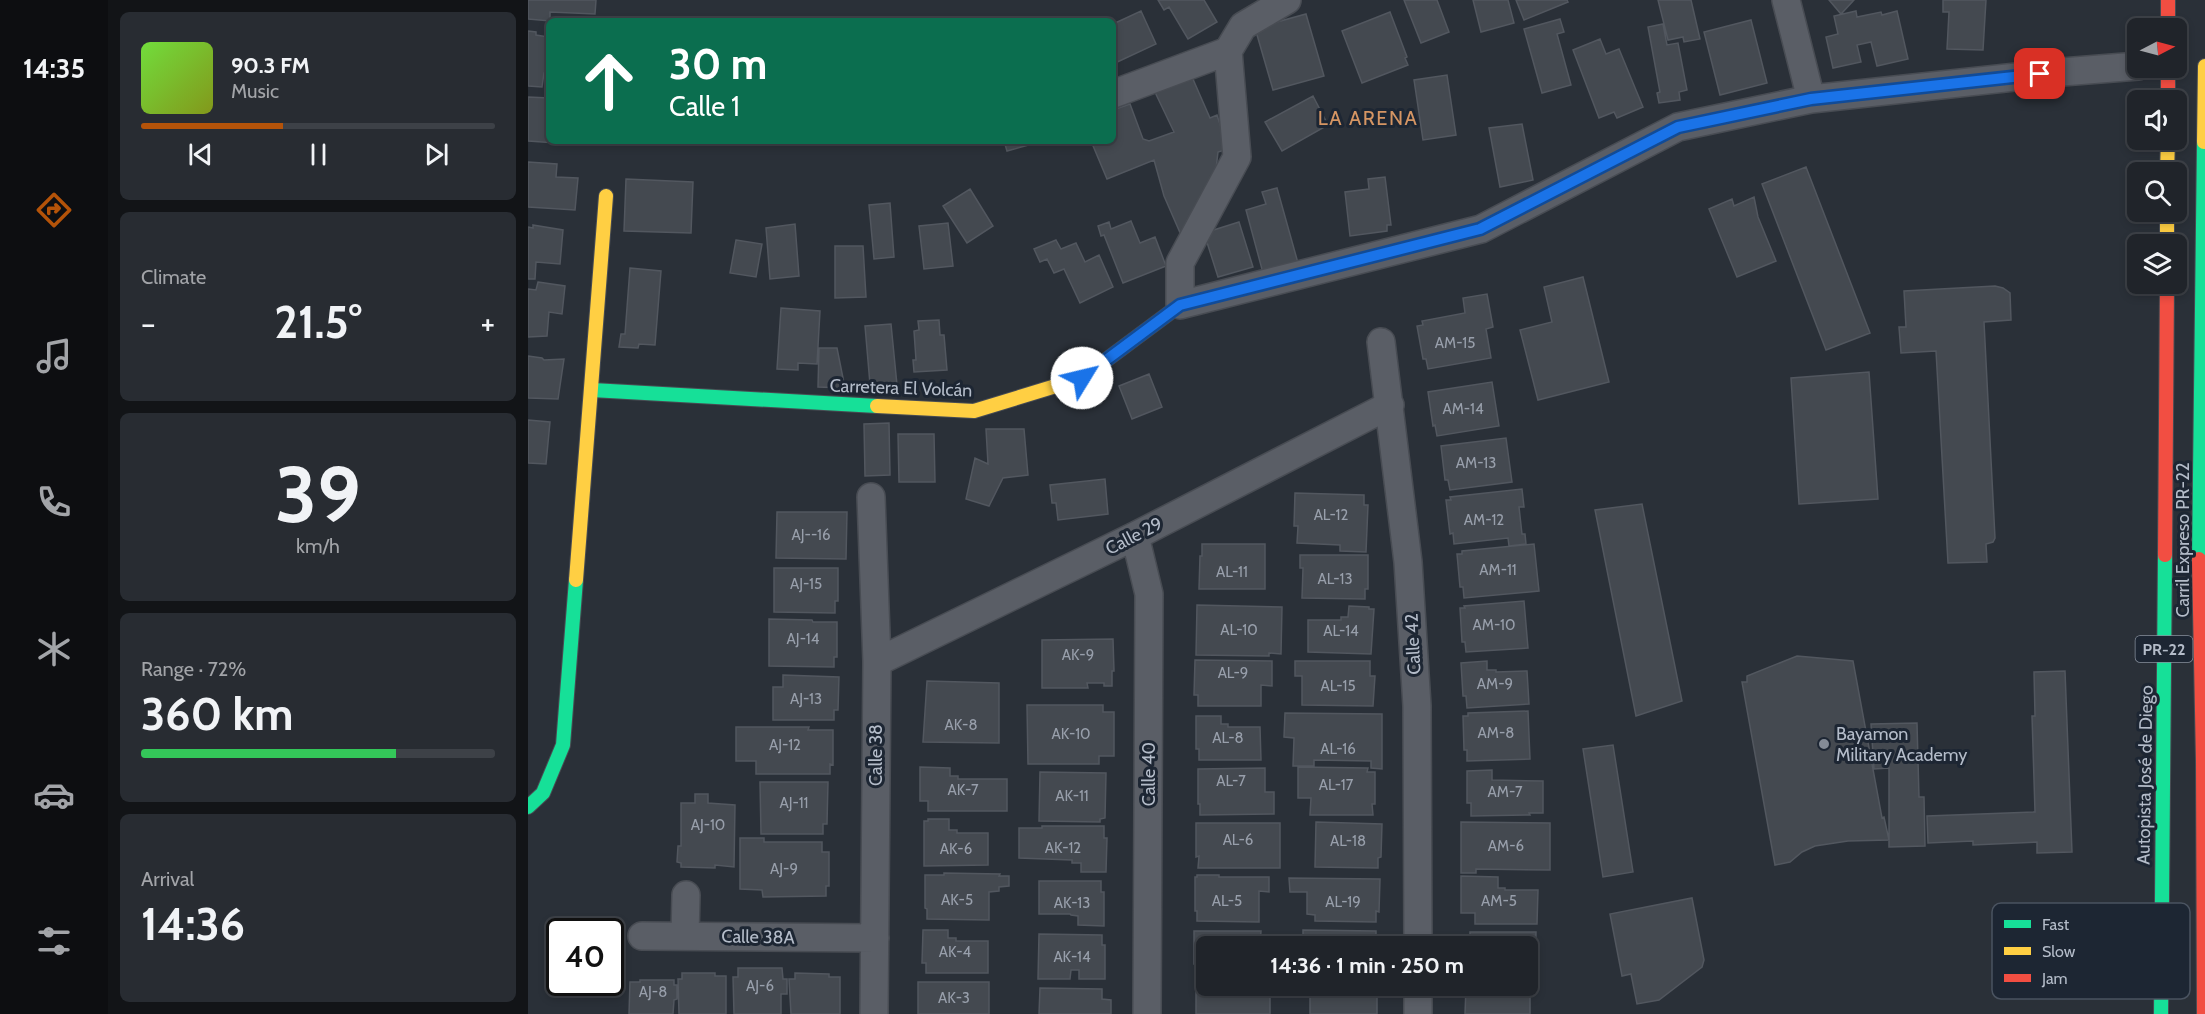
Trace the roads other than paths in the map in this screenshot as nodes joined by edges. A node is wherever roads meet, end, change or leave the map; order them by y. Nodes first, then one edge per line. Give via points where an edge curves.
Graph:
1 (1287, 0) edge
2 (1786, 0) edge
3 (2168, 0) edge
4 (2168, 18) edge
5 (1228, 51) junction
6 (2205, 61) edge
7 (2187, 62) edge
8 (2205, 66) edge
9 (2127, 67) edge
10 (1116, 93) edge
11 (1811, 99) junction
12 (606, 196) dead end
13 (2167, 294) edge
14 (1180, 305) junction
15 (1381, 342) dead end
16 (592, 390) junction
17 (1390, 405) junction
18 (871, 497) dead end
19 (1135, 536) junction
20 (877, 662) junction
21 (528, 807) edge
22 (686, 895) dead end
23 (2162, 903) edge
24 (642, 936) dead end
25 (685, 936) junction
26 (1418, 936) edge
27 (875, 938) junction
28 (1418, 996) edge
29 (2161, 999) edge
30 (874, 1014) edge
31 (1147, 1014) edge
32 (1418, 1014) edge
33 (2161, 1014) edge
34 (2204, 1014) edge

1 - 5 street via 1243,26
2 - 11 street
3 - 4 main road
5 - 10 street
5 - 14 street via 1237,157 1180,263
6 - 7 street
8 - 34 main road, Carril Expreso PR-22 via 2199,544
9 - 11 street
11 - 14 street via 1678,127 1480,229
12 - 16 main road
13 - 23 main road, Autopista José de Diego / PR-22
14 - 16 main road, Carretera El Volcán via 1082,378 974,411
15 - 17 street, Calle 42
16 - 21 main road via 563,745 543,793
17 - 19 street, Calle 29
17 - 26 street, Calle 42 via 1408,562 1417,706
18 - 20 street, Calle 38
19 - 20 street, Calle 29
19 - 31 street, Calle 40 via 1149,594
20 - 27 street, Calle 38
22 - 25 street
24 - 25 street, Calle 38A
25 - 27 street, Calle 38A
27 - 30 street, Calle 38
28 - 32 street
29 - 33 main road, Autopista José de Diego / PR-22

